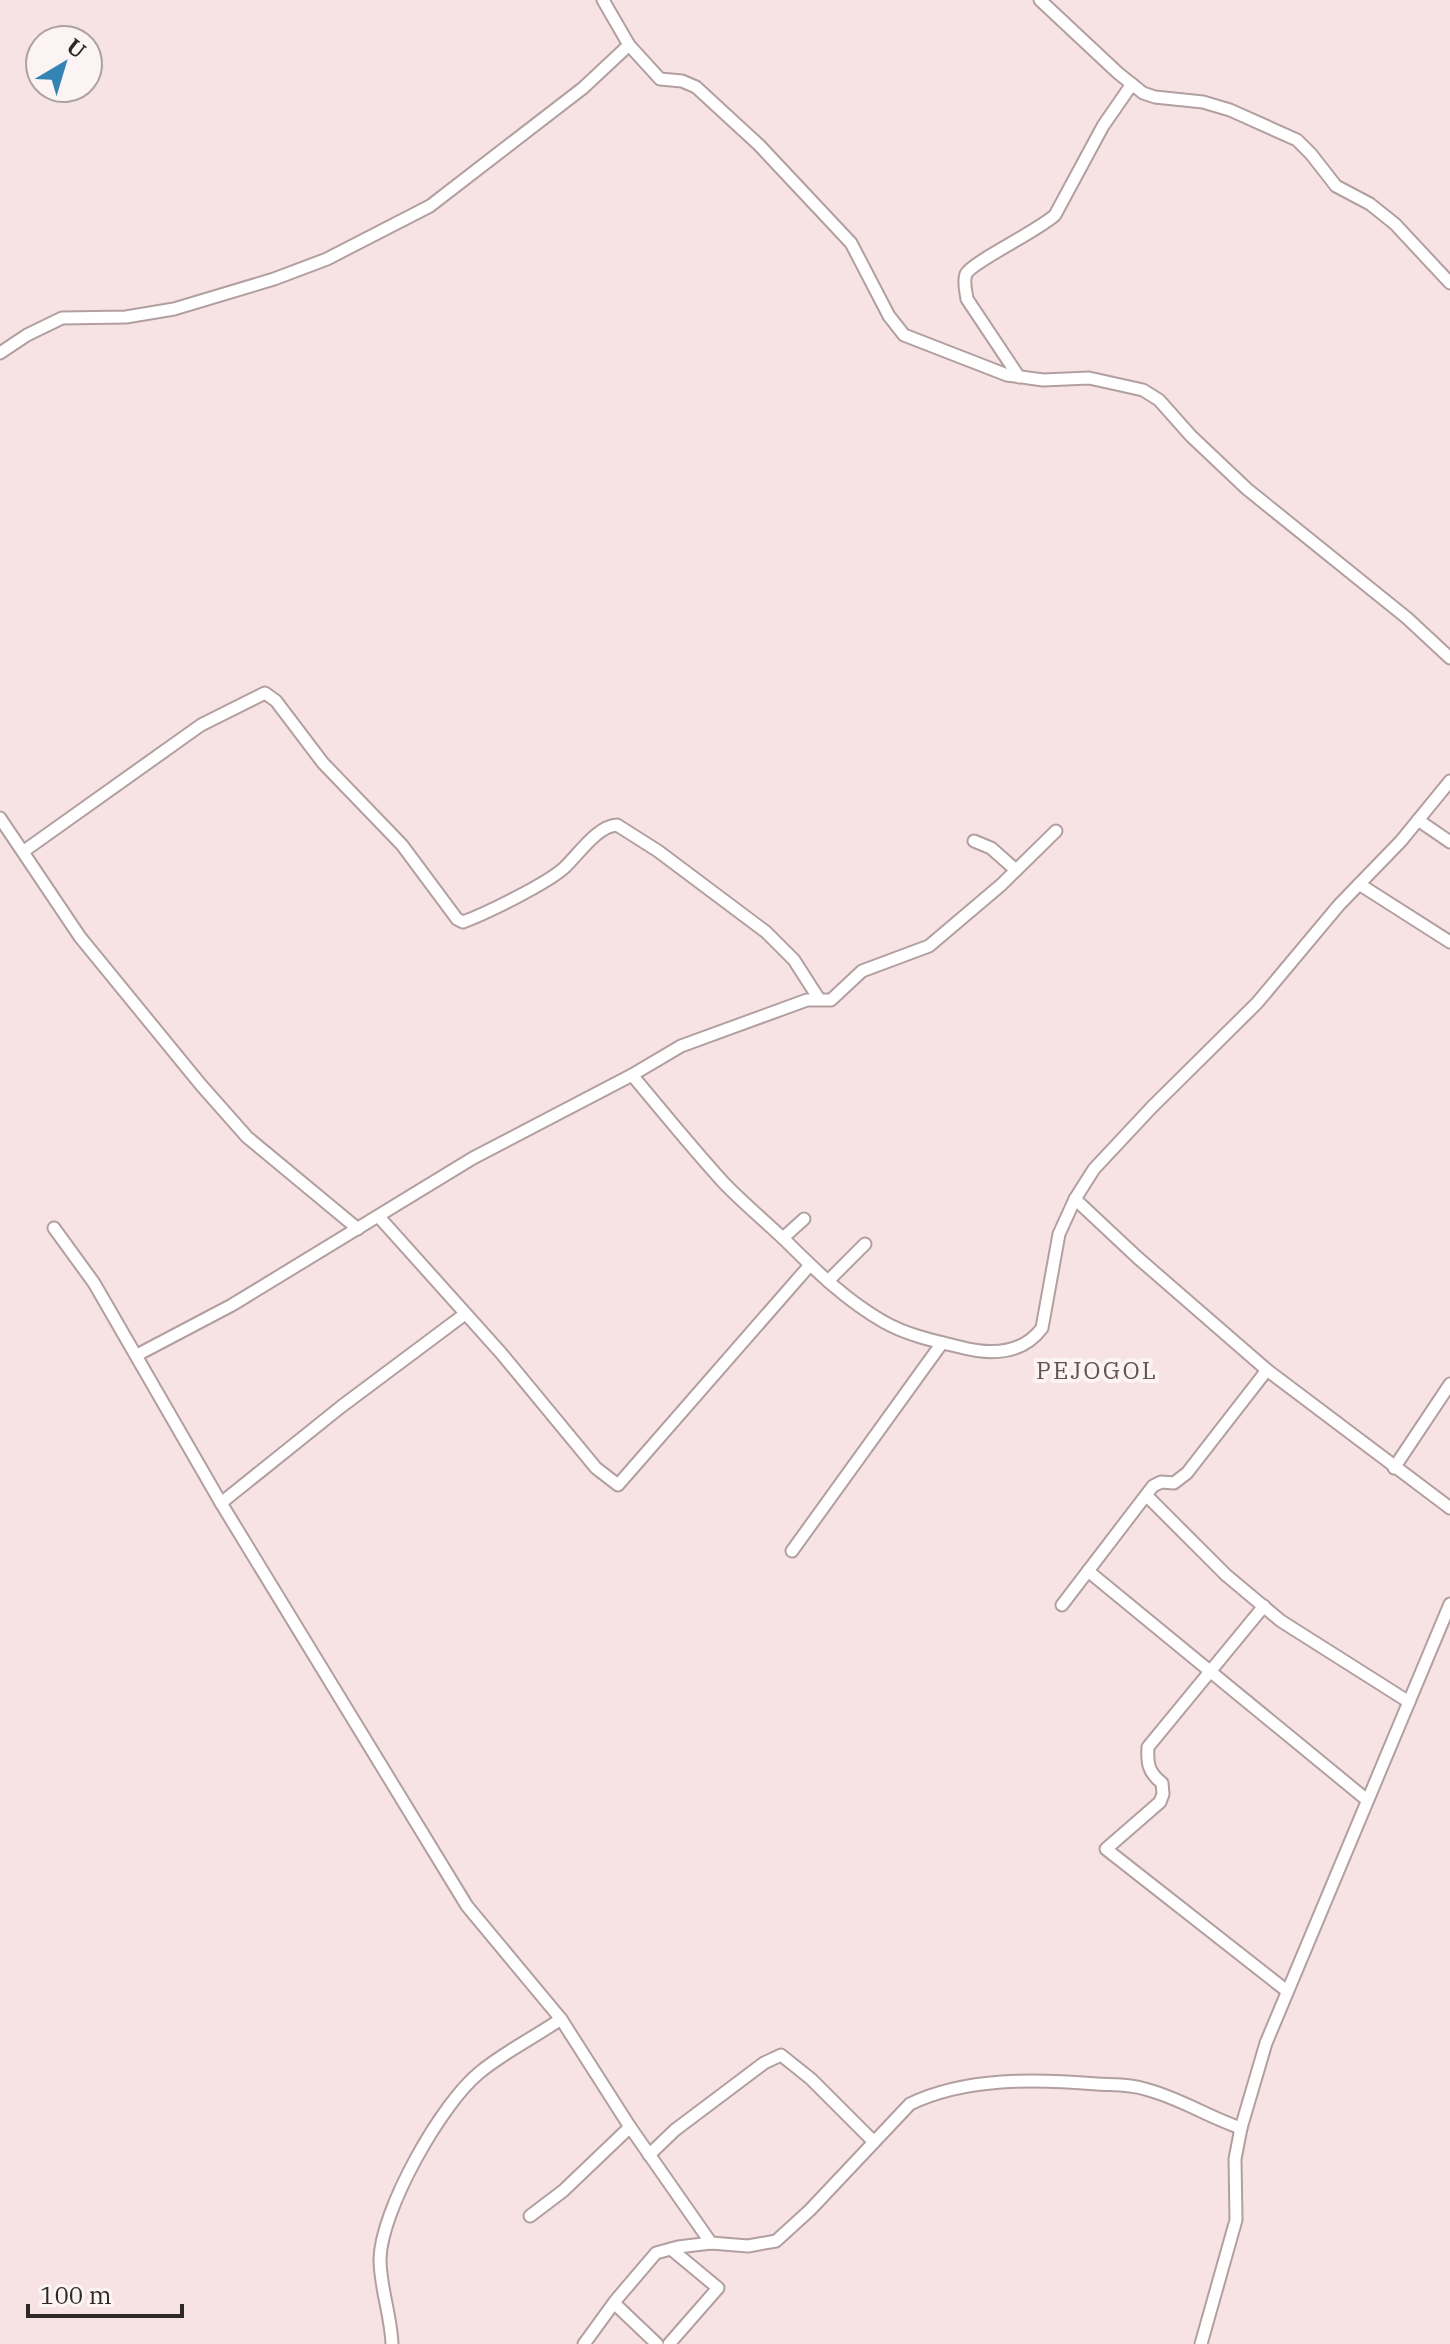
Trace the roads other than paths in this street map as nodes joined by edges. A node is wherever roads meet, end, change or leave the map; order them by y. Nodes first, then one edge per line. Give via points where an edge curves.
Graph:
1 (603, 0) edge
2 (1040, 0) edge
3 (629, 45) junction
4 (1132, 84) junction
5 (1450, 283) edge
6 (0, 353) edge
7 (1019, 377) junction
8 (1450, 658) edge
9 (1450, 781) edge
10 (0, 818) edge
11 (1418, 820) junction
12 (1056, 831) dead end
13 (974, 841) dead end
14 (1450, 842) edge
15 (24, 851) junction
16 (1016, 870) junction
17 (1359, 884) junction
18 (1450, 942) edge
19 (819, 999) junction
20 (632, 1075) junction
21 (1075, 1199) junction
22 (379, 1217) junction
23 (804, 1219) dead end
24 (54, 1228) dead end
25 (358, 1229) junction
26 (783, 1238) junction
27 (865, 1244) dead end
28 (810, 1265) junction
29 (828, 1281) junction
30 (465, 1314) junction
31 (942, 1343) junction
32 (137, 1355) junction
33 (1267, 1370) junction
34 (1450, 1384) edge
35 (1394, 1468) junction
36 (1147, 1496) junction
37 (221, 1503) junction
38 (1450, 1508) edge
39 (792, 1551) dead end
40 (1088, 1571) junction
41 (1062, 1605) dead end
42 (1450, 1605) edge
43 (1264, 1606) junction
44 (1211, 1672) junction
45 (1409, 1702) junction
46 (1367, 1800) junction
47 (1287, 1991) junction
48 (561, 2019) junction
49 (630, 2127) junction
50 (1241, 2128) junction
51 (874, 2142) junction
52 (649, 2155) junction
53 (530, 2216) dead end
54 (711, 2243) junction
55 (671, 2249) junction
56 (614, 2303) junction
57 (392, 2344) edge
58 (584, 2344) edge
59 (657, 2344) edge
60 (669, 2344) edge
61 (1201, 2344) edge

1 - 3 street
2 - 4 street
3 - 6 street via 583,88 430,206 327,259 174,309 126,317 62,318
3 - 7 street via 660,79 682,81 701,91 759,145 851,243 896,328 917,341
4 - 5 street via 1155,97 1230,110 1297,140 1336,186 1395,224
4 - 7 street via 1055,215 967,272 967,299
7 - 8 street via 1089,378 1143,390 1159,400 1247,489
9 - 11 street
10 - 15 street
11 - 14 street
11 - 17 street
12 - 16 street
13 - 16 street
15 - 19 street via 201,725 265,693 402,845 457,919 463,922 486,912 560,871 602,830 617,825 766,932 794,960
15 - 25 street via 80,937 247,1137
16 - 19 street via 929,946 868,968 834,998
17 - 18 street
17 - 21 street via 1257,1003 1094,1169
19 - 20 street via 681,1046
20 - 22 street via 473,1158
20 - 26 street via 724,1183
21 - 31 street via 1059,1234 1042,1328 1033,1341 994,1353
21 - 33 street
22 - 25 street
22 - 30 street
23 - 26 street
24 - 32 street
25 - 32 street
26 - 28 street
27 - 29 street
28 - 29 street
28 - 30 street via 618,1485 596,1468
29 - 31 street via 885,1323
30 - 37 street
31 - 39 street
32 - 37 street
33 - 35 street
33 - 36 street via 1187,1473 1174,1483 1155,1484
34 - 35 street
35 - 38 street
36 - 40 street
36 - 43 street
37 - 48 street via 467,1906
40 - 41 street
40 - 44 street
42 - 45 street
43 - 44 street
43 - 45 street
44 - 46 street
44 - 47 street via 1148,1747 1147,1763 1162,1783 1160,1802 1106,1849
45 - 46 street
46 - 47 street
47 - 50 street
48 - 49 street
48 - 57 street via 479,2073 456,2097 406,2179 386,2221 380,2257
49 - 52 street
49 - 53 street
50 - 51 street via 1142,2087 1046,2080 956,2088 928,2096 910,2104
50 - 61 street via 1235,2159 1236,2220
51 - 52 street via 781,2055 675,2130
51 - 54 street via 776,2241 748,2246
52 - 54 street
54 - 55 street
55 - 56 street via 656,2253
55 - 60 street via 718,2288
56 - 58 street
56 - 59 street

